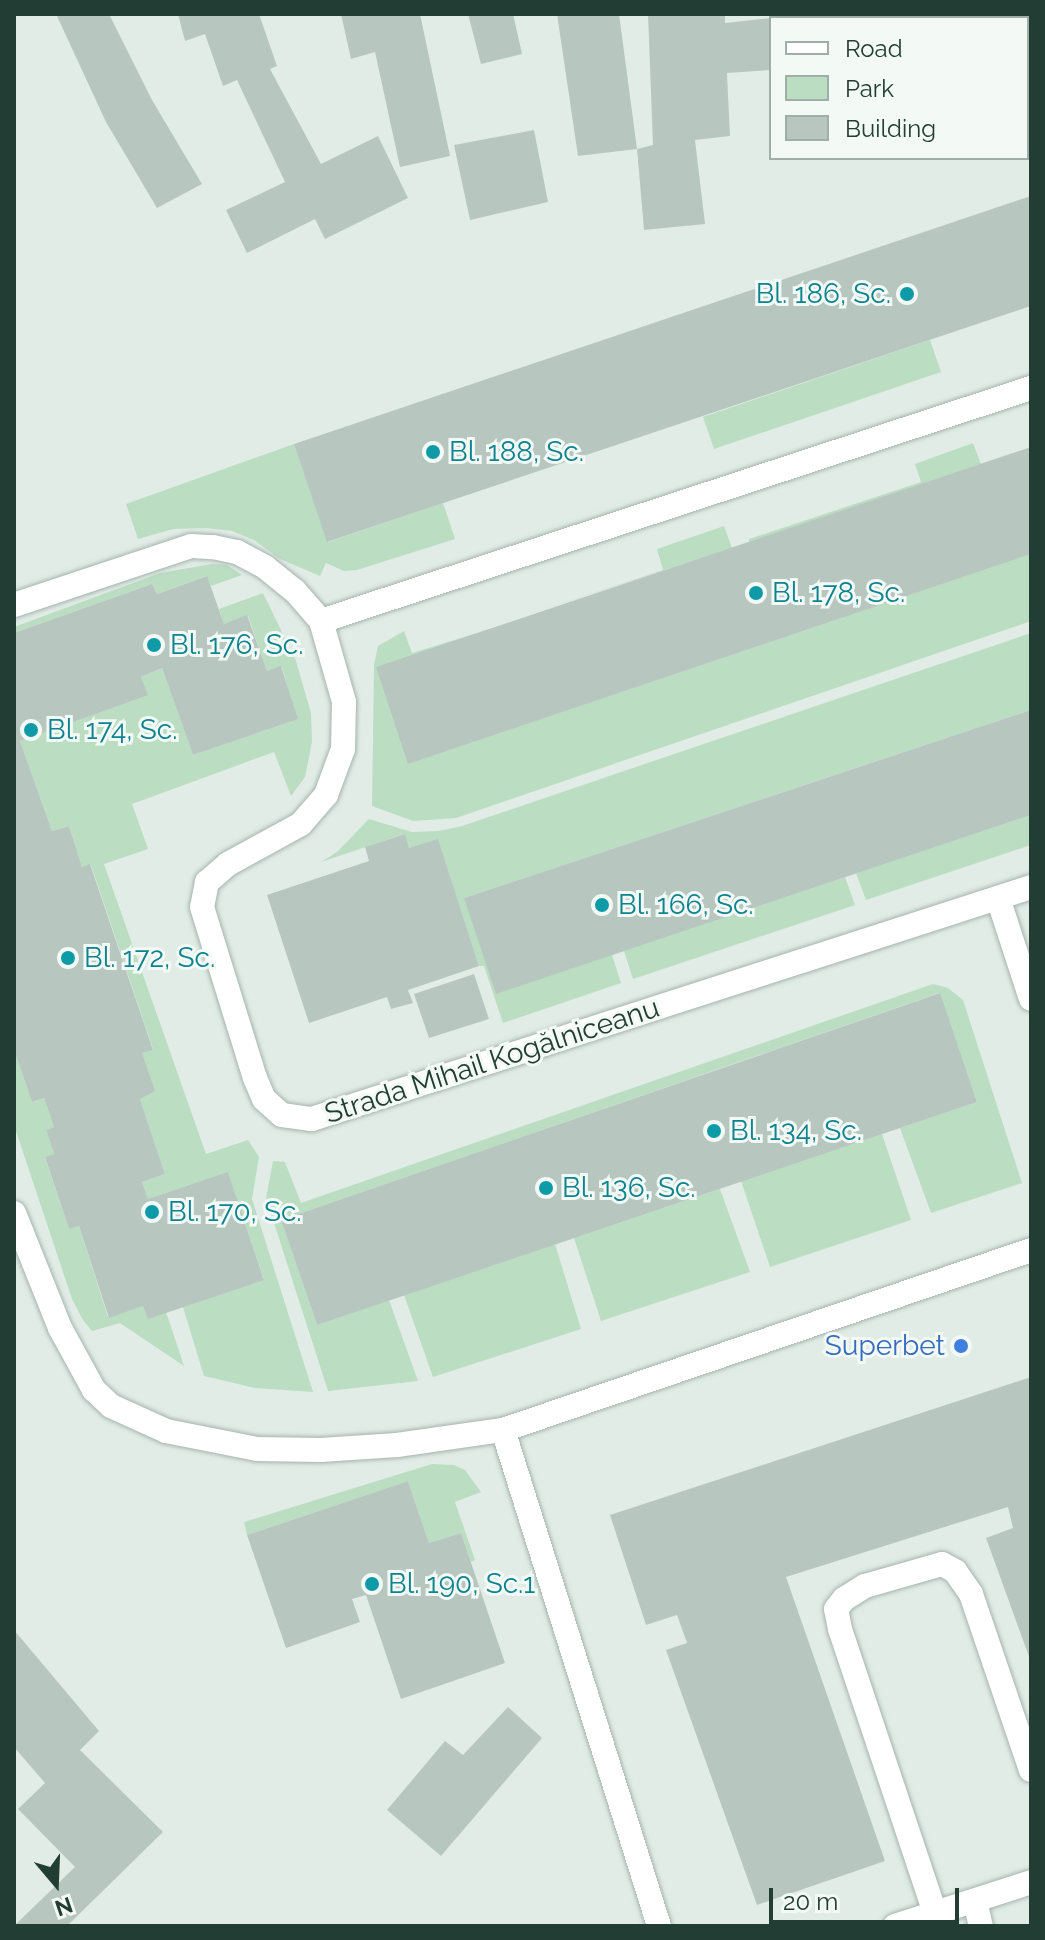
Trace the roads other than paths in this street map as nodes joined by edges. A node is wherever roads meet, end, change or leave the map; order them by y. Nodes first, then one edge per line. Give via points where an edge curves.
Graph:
1 (1031, 388) edge
2 (14, 605) edge
3 (321, 621) junction
4 (1031, 887) edge
5 (998, 898) junction
6 (1031, 999) edge
7 (14, 1213) edge
8 (1031, 1250) edge
9 (503, 1430) junction
10 (1031, 1770) edge
11 (1031, 1882) edge
12 (975, 1901) junction
13 (935, 1913) junction
14 (659, 1926) edge
15 (895, 1926) edge
16 (981, 1926) edge

1 - 3 street
2 - 3 street, Strada Mihail Kogălniceanu via 191,546 213,547 265,567
3 - 5 street, Strada Mihail Kogălniceanu via 344,702 343,749 326,795 301,824 228,864 207,882 202,907 255,1078 264,1099 282,1115 312,1119
4 - 5 street, Strada Mihail Kogălniceanu
5 - 6 street
7 - 9 street via 60,1328 94,1390 111,1406 152,1426 257,1449 321,1450
8 - 9 street
9 - 14 street
10 - 13 street via 971,1594 955,1571 942,1564 865,1586 844,1599 836,1609 840,1629
11 - 12 street
12 - 13 street
12 - 16 street
13 - 15 street

